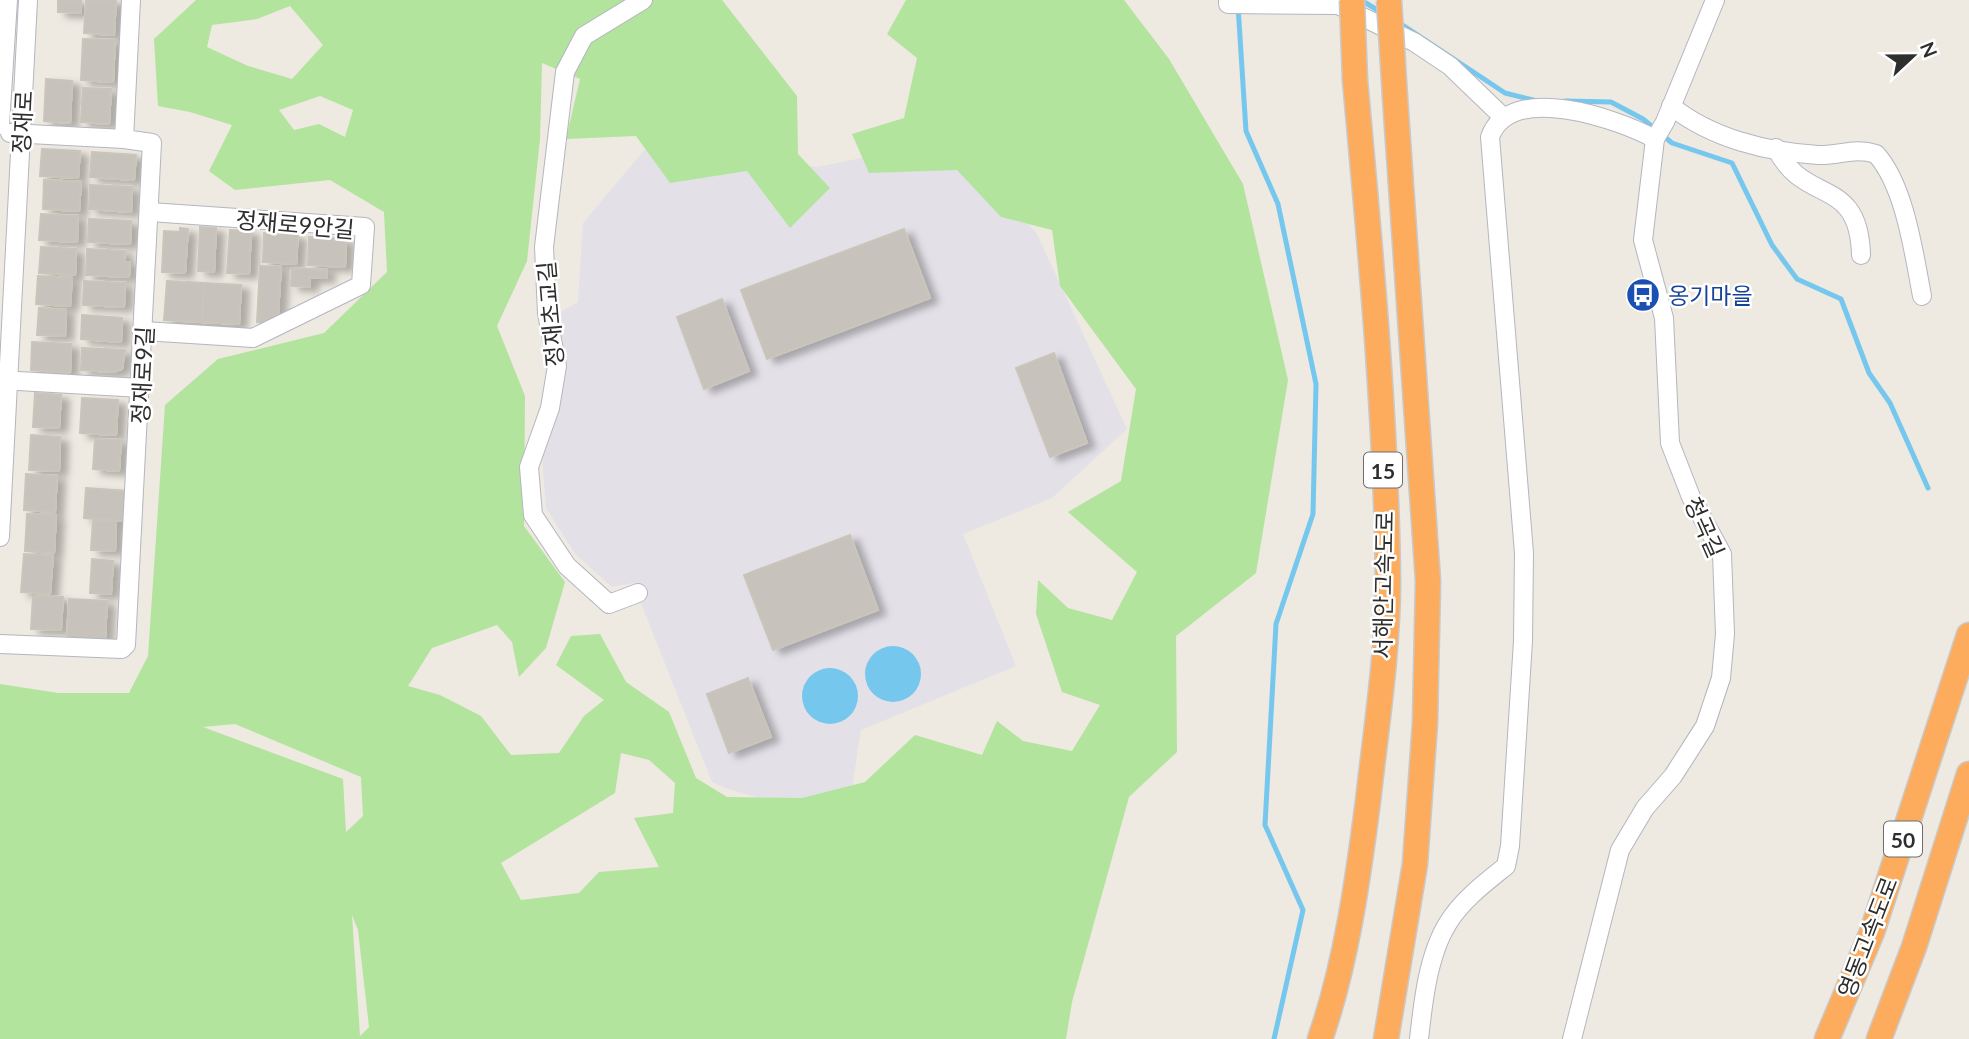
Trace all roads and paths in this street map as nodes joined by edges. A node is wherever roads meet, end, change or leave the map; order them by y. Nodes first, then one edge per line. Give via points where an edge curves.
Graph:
1 (8, 0) edge
2 (28, 0) edge
3 (131, 0) edge
4 (643, 0) edge
5 (1352, 0) edge
6 (1389, 0) edge
7 (1715, 0) edge
8 (1228, 2) edge
9 (1671, 106) junction
10 (1503, 117) junction
11 (0, 125) edge
12 (0, 132) edge
13 (21, 135) junction
14 (124, 139) junction
15 (1654, 139) junction
16 (1776, 148) junction
17 (150, 212) junction
18 (1861, 255) dead end
19 (1922, 296) dead end
20 (144, 331) junction
21 (5, 381) edge
22 (141, 388) junction
23 (0, 537) edge
24 (638, 593) dead end
25 (1969, 635) edge
26 (0, 644) edge
27 (1969, 774) edge
28 (1320, 1039) edge
29 (1386, 1039) edge
30 (1419, 1039) edge
31 (1572, 1039) edge
32 (1826, 1039) edge
33 (1880, 1039) edge

1 - 11 street, 정재로
2 - 13 street, 정재로
3 - 14 street
4 - 24 street, 정재초교길 via 584,36 565,72 544,247 547,313 557,366 550,408 529,467 533,515 567,566 609,604
5 - 28 highway, 서해안고속도로 / 15, bridge via 1378,339 1388,583 1361,859
6 - 29 highway, 서해안고속도로 / 15, bridge via 1427,580 1425,723 1415,864
7 - 9 street, 청곡길
8 - 10 street via 1338,5 1441,60
9 - 15 street, 청곡길
9 - 16 street via 1709,132
10 - 15 street via 1541,108 1587,111
10 - 30 street via 1490,137 1524,553 1510,846 1506,866 1464,901 1447,923 1435,952
12 - 13 street
13 - 14 street
13 - 21 street, 정재로
14 - 17 street, 정재로9길 via 152,143
15 - 31 street, 청곡길 via 1643,240 1664,318 1670,443 1691,497 1722,554 1726,634 1721,678 1705,726 1620,849
16 - 18 street via 1801,180 1840,198 1847,206 1859,228
16 - 19 street via 1817,155 1854,149 1876,154 1905,213
17 - 20 street, 정재로9길
17 - 20 street, 정재로9안길 via 365,227 361,285 253,338
20 - 22 street, 정재로9길
21 - 22 street
21 - 23 street, 정재로
22 - 26 street, 정재로9길 via 126,645 122,649
25 - 32 highway, 영동고속도로 / 50 via 1872,932
27 - 33 highway, 영동고속도로 / 50

